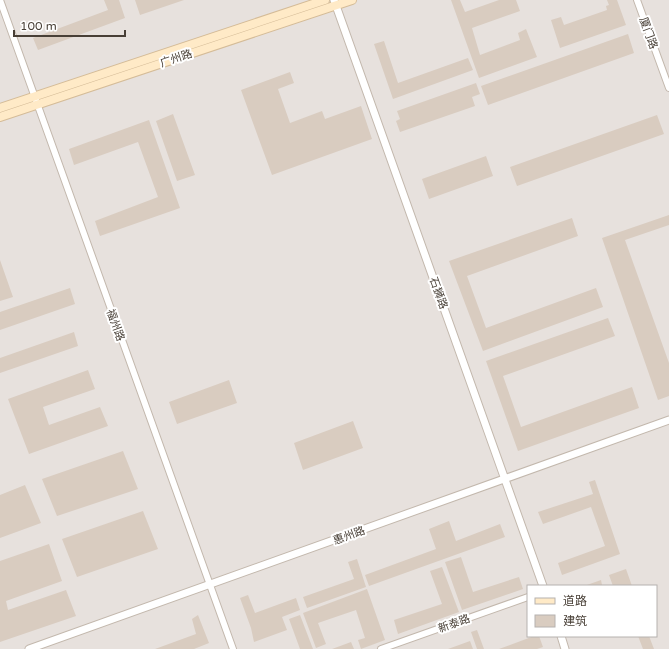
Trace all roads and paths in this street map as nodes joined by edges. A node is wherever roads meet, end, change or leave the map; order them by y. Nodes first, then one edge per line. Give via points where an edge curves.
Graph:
1 (0, 0) edge
2 (325, 0) edge
3 (352, 0) edge
4 (637, 0) edge
5 (335, 3) edge
6 (669, 88) edge
7 (36, 100) junction
8 (0, 108) edge
9 (0, 117) edge
10 (669, 420) edge
11 (543, 585) edge
12 (527, 596) edge
13 (561, 637) edge
14 (29, 649) edge
15 (232, 649) edge
16 (381, 649) edge
17 (565, 649) edge

1 - 7 street, 福州路
2 - 7 main road, 广州路
3 - 5 main road, 广州路
4 - 6 street, 厦门路
5 - 7 main road, 广州路
5 - 11 street, 石狮路
7 - 8 main road, 广州路
7 - 9 main road, 广州路
7 - 15 street, 福州路
10 - 14 street, 惠州路
12 - 16 street, 新泰路
13 - 17 street

